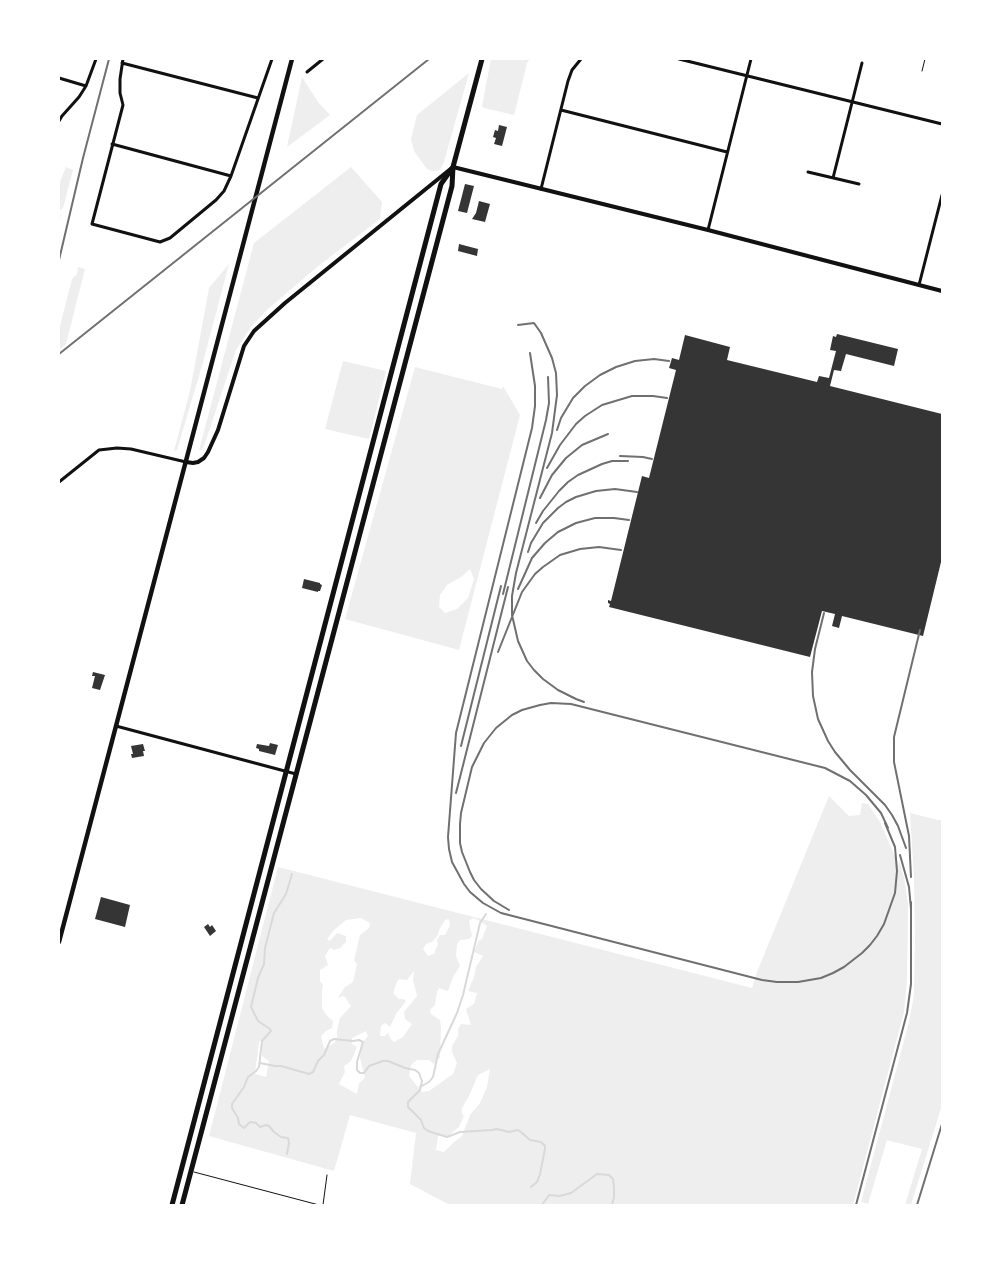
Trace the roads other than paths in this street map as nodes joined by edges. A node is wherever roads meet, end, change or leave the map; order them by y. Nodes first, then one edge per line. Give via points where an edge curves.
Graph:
1 (96, 59) edge
2 (272, 59) edge
3 (292, 59) edge
4 (323, 59) edge
5 (482, 59) edge
6 (581, 59) edge
7 (680, 59) edge
8 (751, 59) edge
9 (925, 59) edge
10 (123, 61) edge
11 (862, 63) dead end
12 (922, 71) dead end
13 (307, 72) dead end
14 (746, 75) junction
15 (59, 78) edge
16 (86, 86) junction
17 (258, 98) junction
18 (852, 102) junction
19 (560, 110) junction
20 (59, 121) edge
21 (942, 124) edge
22 (112, 144) junction
23 (727, 152) junction
24 (453, 167) junction
25 (808, 172) dead end
26 (230, 176) junction
27 (833, 178) junction
28 (859, 184) dead end
29 (541, 189) junction
30 (942, 195) edge
31 (941, 205) edge
32 (708, 230) junction
33 (919, 285) junction
34 (942, 291) edge
35 (412, 296) junction
36 (422, 298) junction
37 (373, 444) junction
38 (384, 448) junction
39 (186, 462) junction
40 (59, 482) edge
41 (312, 671) junction
42 (323, 673) junction
43 (116, 726) junction
44 (286, 772) junction
45 (296, 774) junction
46 (59, 942) edge
47 (208, 1066) junction
48 (218, 1068) junction
49 (181, 1169) junction
50 (191, 1172) junction
51 (327, 1175) dead end
52 (172, 1205) edge
53 (182, 1205) edge
54 (318, 1205) edge
55 (323, 1205) edge

1 - 16 street
2 - 17 street
3 - 39 main road
4 - 13 street
5 - 24 main road
6 - 19 street via 572,70
7 - 14 street
8 - 14 street
9 - 12 lane
10 - 17 street
10 - 22 street via 120,78 123,105
11 - 18 street
14 - 18 street
14 - 23 street
15 - 16 street
16 - 20 street
17 - 26 street
18 - 21 street
18 - 27 street
19 - 23 street
19 - 29 street
22 - 26 street
22 - 26 street via 92,224 164,241 216,200
23 - 32 street
24 - 29 street
24 - 35 main road via 441,184
24 - 36 main road via 452,186
24 - 39 street via 248,338 218,430 206,455 198,462
25 - 27 street
27 - 28 street
29 - 32 street
30 - 31 street
31 - 33 street
32 - 33 street
33 - 34 street
35 - 36 main road
35 - 37 main road
36 - 38 main road
37 - 38 main road
37 - 41 main road
38 - 42 main road
39 - 40 street via 131,449 99,450
39 - 43 main road
41 - 42 main road
41 - 44 main road
42 - 45 main road
43 - 44 street
43 - 46 main road
44 - 45 street
44 - 47 main road
45 - 48 main road
47 - 48 main road
47 - 49 main road
48 - 50 main road
49 - 50 lane
49 - 52 main road
50 - 53 main road
50 - 54 lane
51 - 55 lane

